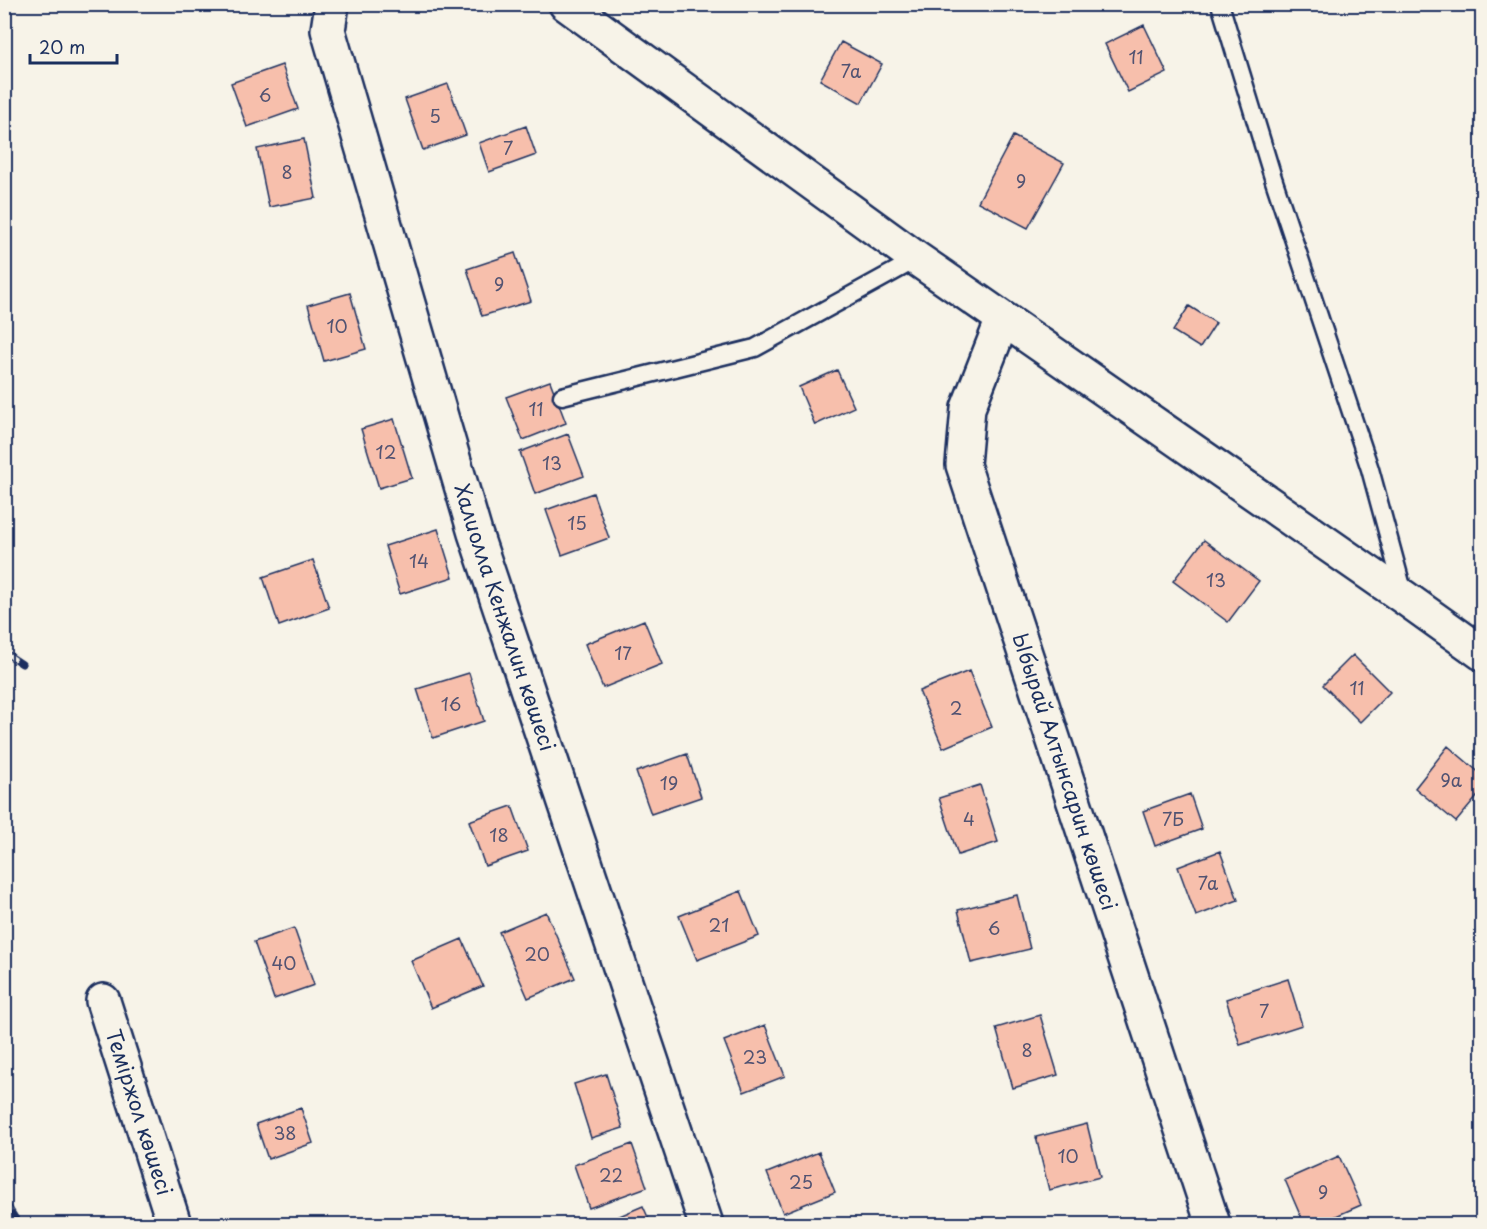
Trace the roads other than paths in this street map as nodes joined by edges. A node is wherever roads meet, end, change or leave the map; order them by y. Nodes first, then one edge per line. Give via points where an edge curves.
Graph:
1 (332, 4) edge
2 (566, 4) edge
3 (1220, 4) edge
4 (917, 259) junction
5 (1003, 319) junction
6 (562, 396) dead end
7 (1405, 598) junction
8 (1482, 653) edge
9 (104, 1000) dead end
10 (174, 1224) edge
11 (706, 1224) edge
12 (1213, 1224) edge

1 - 11 street, Халиолла Кенжалин көшесі via 328,30 475,533
2 - 4 street
3 - 7 lane via 1370,469
4 - 5 street
4 - 6 lane via 755,348
5 - 7 street
5 - 12 street, Ыбырай Алтынсарин көшесі via 968,408 963,465
7 - 8 street
9 - 10 street, Теміржол көшесі

